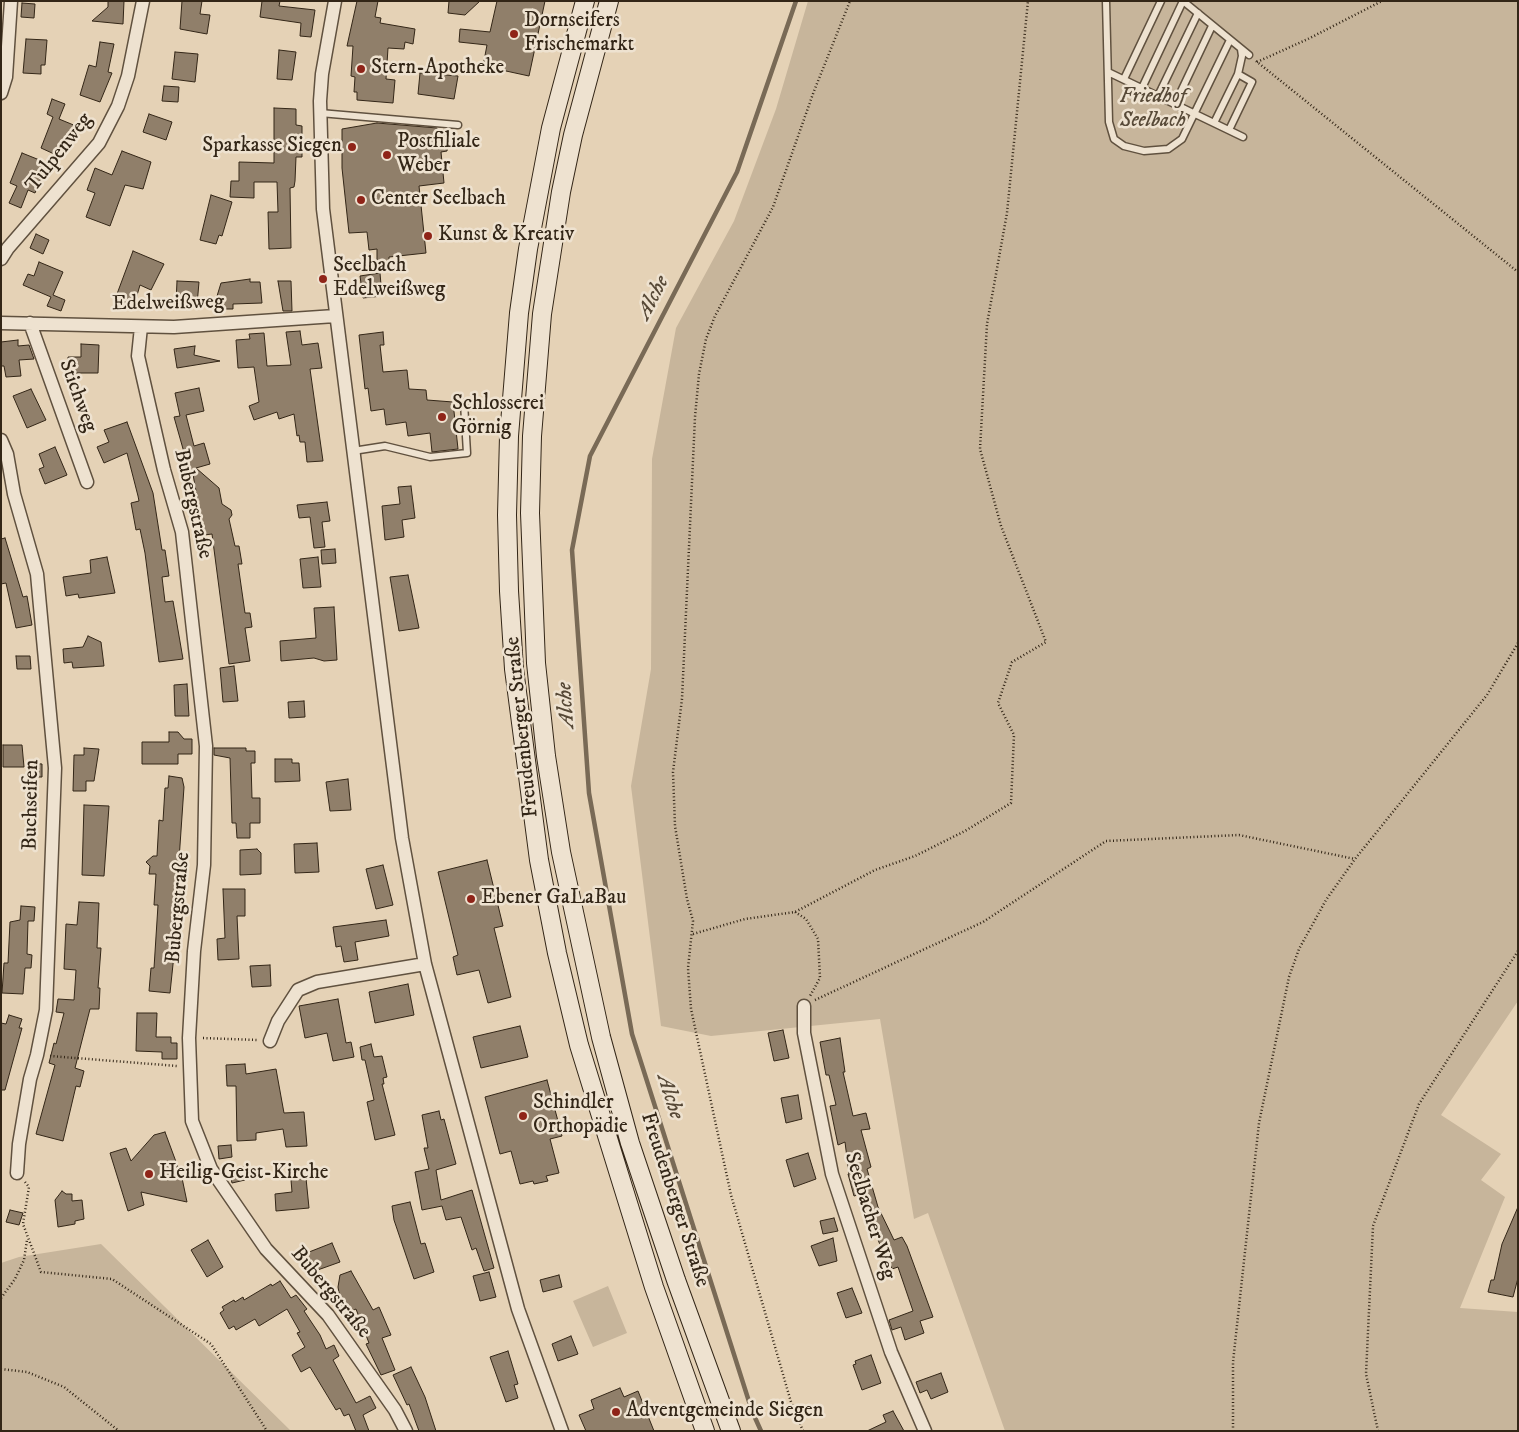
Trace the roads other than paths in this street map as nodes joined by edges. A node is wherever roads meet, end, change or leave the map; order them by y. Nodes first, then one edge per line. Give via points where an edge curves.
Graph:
1 (11, 1) edge
2 (143, 1) edge
3 (335, 1) edge
4 (585, 1) edge
5 (610, 1) edge
6 (1106, 1) edge
7 (1161, 1) edge
8 (1183, 1) edge
9 (1198, 13) junction
10 (1212, 26) junction
11 (1230, 40) junction
12 (1241, 49) junction
13 (1249, 55) road end
14 (1108, 72) junction
15 (1238, 74) junction
16 (1124, 79) junction
17 (1142, 88) junction
18 (1, 93) edge
19 (1158, 96) junction
20 (1175, 104) junction
21 (320, 113) junction
22 (1195, 114) junction
23 (1214, 124) junction
24 (458, 125) dead end
25 (1229, 130) junction
26 (1243, 137) dead end
27 (1, 259) edge
28 (336, 316) junction
29 (1, 323) edge
30 (30, 324) junction
31 (141, 327) junction
32 (464, 402) dead end
33 (1, 440) edge
34 (352, 451) junction
35 (87, 482) dead end
36 (1, 492) edge
37 (14, 494) junction
38 (425, 964) junction
39 (804, 1006) road end
40 (270, 1041) road end
41 (17, 1174) road end
42 (406, 1431) edge
43 (562, 1431) edge
44 (705, 1431) edge
45 (731, 1431) edge
46 (925, 1431) edge

1 - 18 street via 6,77
2 - 27 street, Tulpenweg via 128,76 118,106 98,143
3 - 21 street via 322,74
4 - 44 main road, Freudenberger Straße via 551,128 519,313 509,436 507,515 514,669 538,860 579,1045 654,1287
5 - 45 main road, Freudenberger Straße via 573,135 542,314 532,436 530,513 536,663 561,852 601,1037 630,1142
6 - 14 lane
7 - 16 lane
8 - 9 lane
8 - 17 lane
9 - 10 lane
9 - 19 lane
10 - 11 lane
10 - 20 lane
11 - 12 lane
11 - 22 lane
12 - 13 lane
12 - 15 lane
14 - 16 lane
14 - 22 lane via 1109,122 1114,139 1124,146 1144,151 1168,149 1182,139
15 - 23 lane
15 - 25 lane via 1252,82
16 - 17 lane
17 - 19 lane
19 - 20 lane
20 - 22 lane
21 - 24 lane
21 - 28 street via 323,209
22 - 23 lane
23 - 25 lane
25 - 26 lane
28 - 31 street, Edelweißweg
28 - 34 street
29 - 30 street, Edelweißweg
30 - 31 street, Edelweißweg
30 - 35 street, Stichweg
31 - 42 street, Bubergstraße via 138,356 182,532 206,746 204,865 194,951 189,1038 192,1121 211,1169 266,1249 328,1315 395,1410
32 - 34 lane via 467,453 430,457 385,446
33 - 37 street, Buchseifen via 7,454
34 - 38 street via 402,838
36 - 37 street
37 - 41 street, Buchseifen via 37,574 55,768 46,1010 30,1079
38 - 40 street via 317,982 298,990 286,1006
38 - 43 street via 518,1309
39 - 46 street, Seelbacher Weg via 804,1032 832,1174 891,1352

